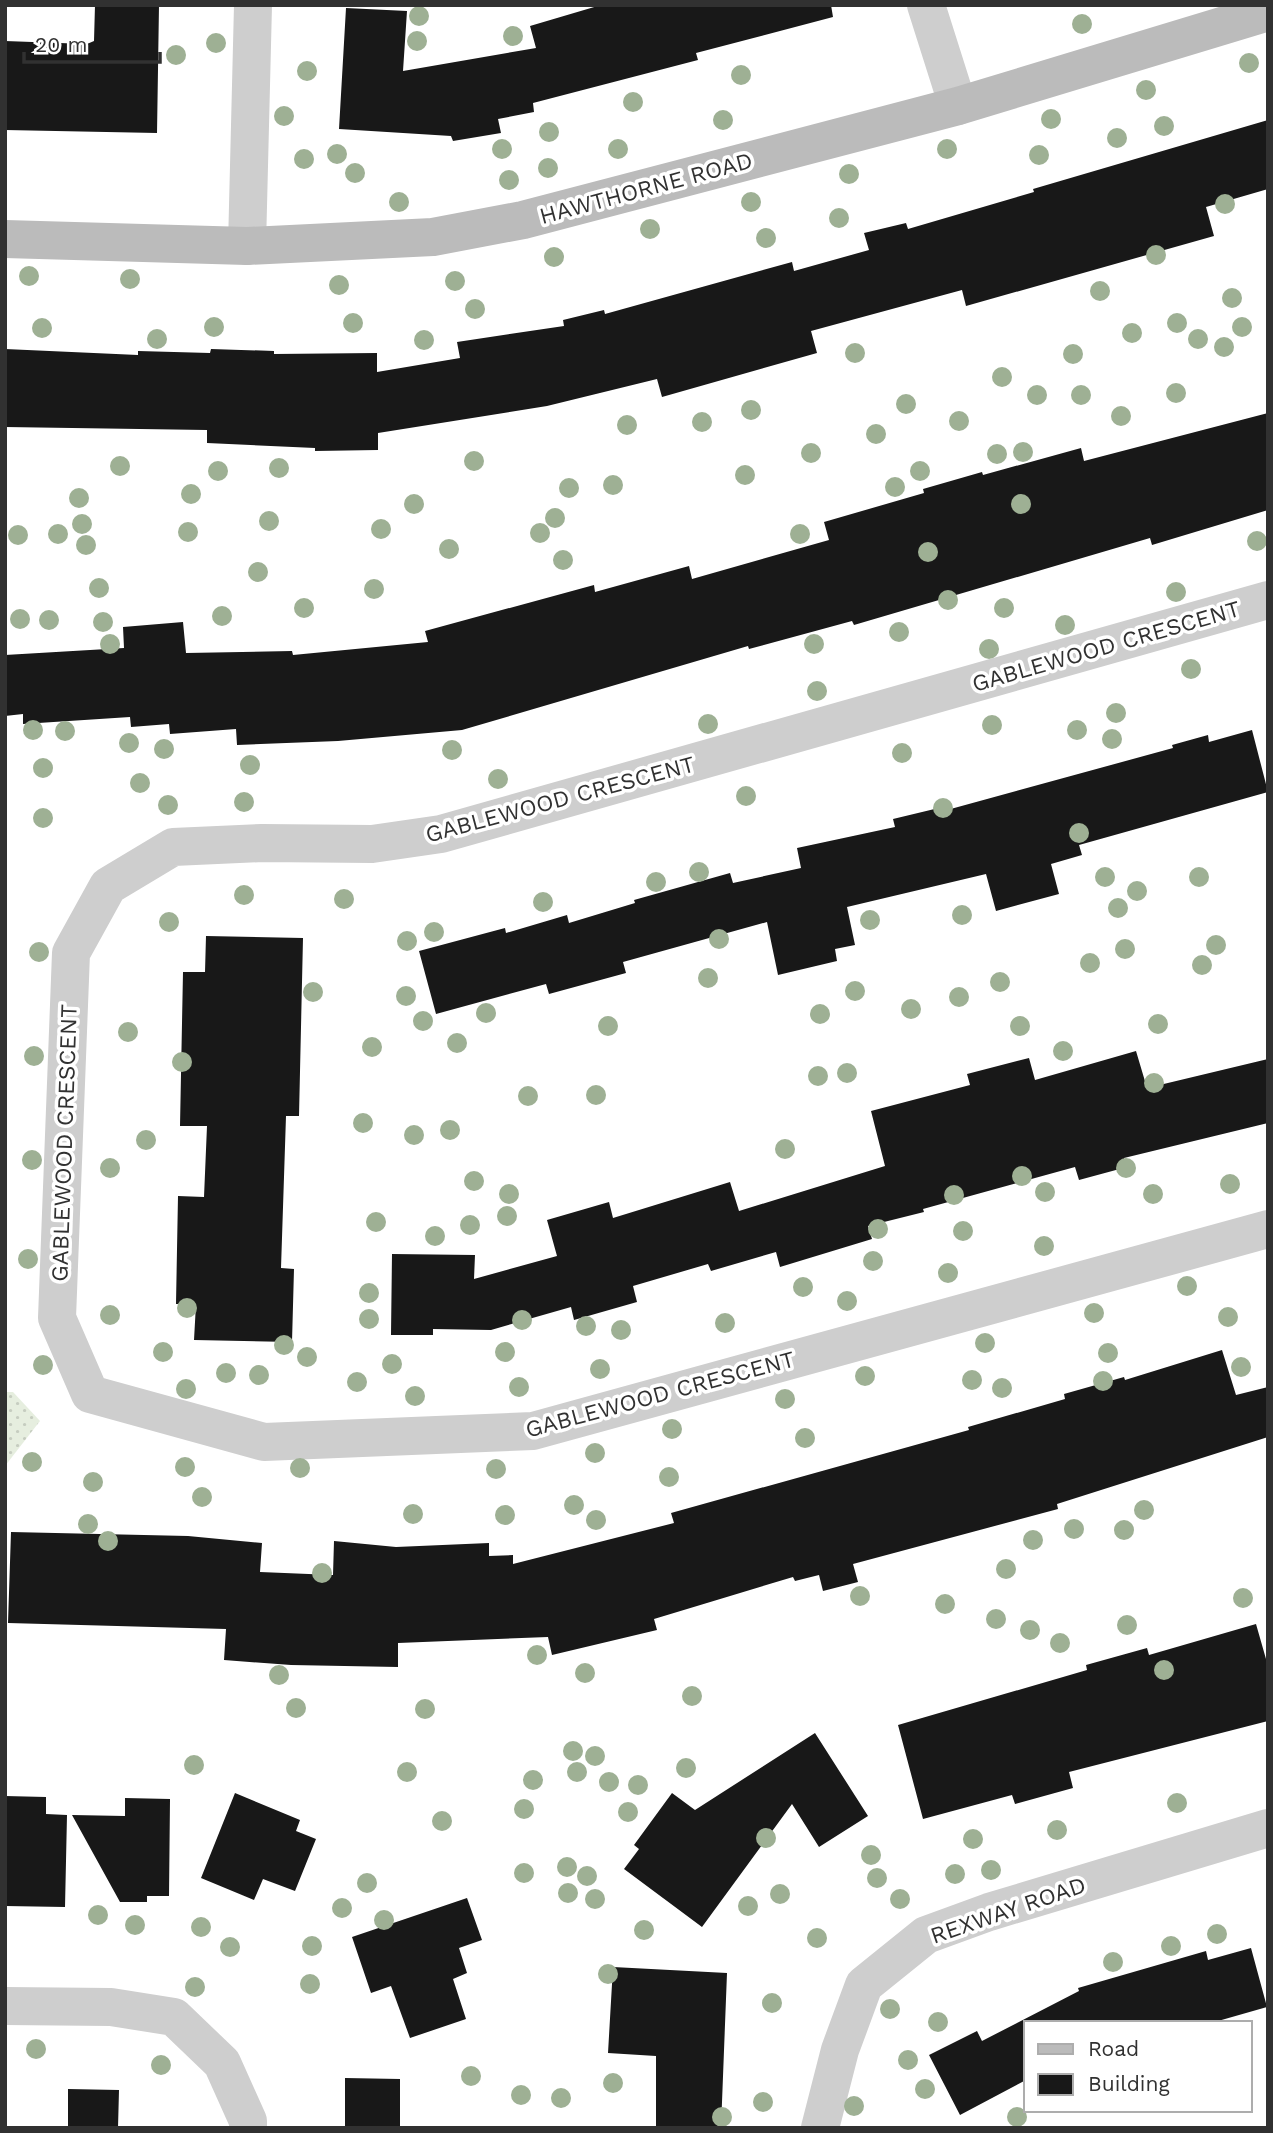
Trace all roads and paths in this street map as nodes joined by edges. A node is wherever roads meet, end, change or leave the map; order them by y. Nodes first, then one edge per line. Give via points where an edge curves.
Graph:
1 (253, 5) edge
2 (926, 5) edge
3 (1268, 12) edge
4 (958, 106) junction
5 (5, 239) edge
6 (247, 246) junction
7 (1268, 600) edge
8 (1268, 1229) edge
9 (1268, 1828) edge
10 (5, 2006) edge
11 (248, 2128) edge
12 (820, 2128) edge

1 - 6 street
2 - 4 street
3 - 4 street, HAWTHORNE ROAD
4 - 6 street, HAWTHORNE ROAD via 523,220 433,237
5 - 6 street, HAWTHORNE ROAD
7 - 8 street, GABLEWOOD CRESCENT via 441,834 372,844 173,847 108,886 71,953 57,1318 90,1394 264,1442 533,1431
9 - 12 street, REXWAY ROAD via 926,1935 864,1985 840,2050
10 - 11 street via 111,2007 174,2017 222,2063

